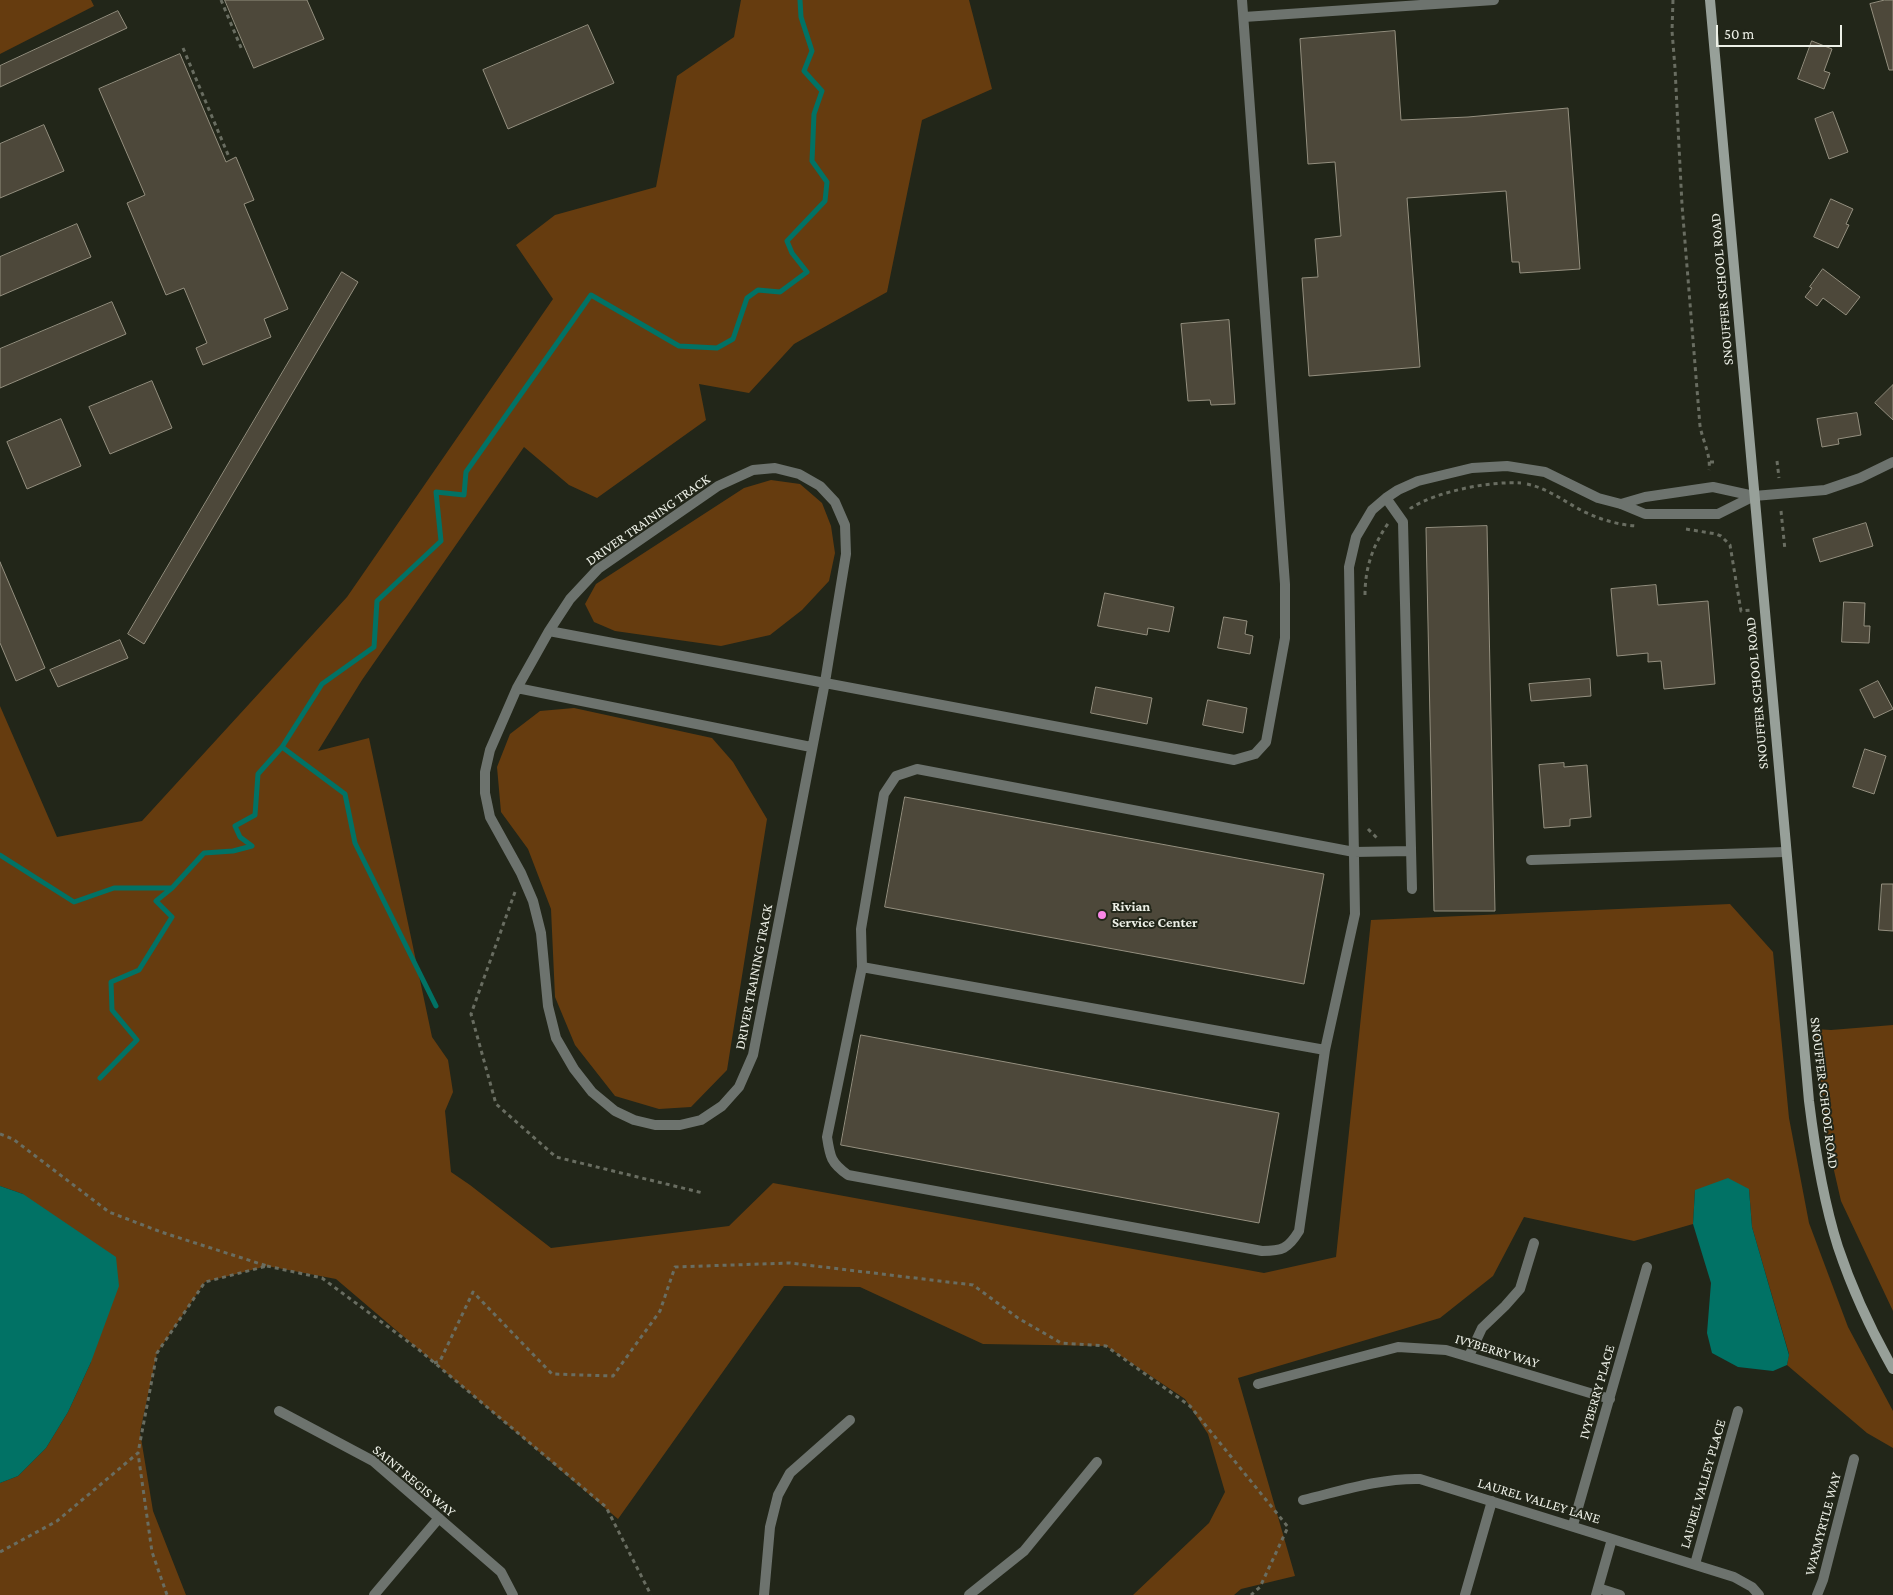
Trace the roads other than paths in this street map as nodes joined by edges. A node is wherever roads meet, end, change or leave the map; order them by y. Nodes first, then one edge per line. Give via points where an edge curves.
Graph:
1 (1242, 0) edge
2 (1494, 0) edge
3 (1710, 0) edge
4 (1244, 17) junction
5 (1893, 462) edge
6 (1754, 496) junction
7 (1386, 498) junction
8 (1621, 504) junction
9 (549, 631) junction
10 (825, 682) junction
11 (517, 688) junction
12 (811, 747) junction
13 (1411, 851) junction
14 (1354, 852) junction
15 (1785, 852) junction
16 (1531, 860) dead end
17 (1412, 889) dead end
18 (862, 967) junction
19 (1325, 1050) junction
20 (1534, 1243) dead end
21 (1647, 1267) dead end
22 (1470, 1356) junction
23 (1893, 1369) edge
24 (1258, 1384) dead end
25 (1610, 1399) junction
26 (279, 1411) dead end
27 (1738, 1412) dead end
28 (850, 1420) dead end
29 (1854, 1459) dead end
30 (1097, 1462) dead end
31 (1303, 1500) dead end
32 (1492, 1501) junction
33 (438, 1518) junction
34 (1573, 1525) junction
35 (1612, 1539) junction
36 (1695, 1564) junction
37 (1597, 1592) edge
38 (374, 1595) edge
39 (513, 1595) edge
40 (764, 1595) edge
41 (969, 1595) edge
42 (1464, 1595) edge
43 (1620, 1595) edge
44 (1759, 1595) edge
45 (1817, 1595) edge

1 - 4 street
2 - 4 street
3 - 6 main road, SNOUFFER SCHOOL ROAD
4 - 10 street via 1285,584 1285,638 1266,742 1255,754 1234,760
5 - 6 street via 1825,490
6 - 8 street via 1713,487
6 - 8 street via 1718,514 1645,514
6 - 15 main road, SNOUFFER SCHOOL ROAD
7 - 8 street via 1418,481 1472,468 1507,466 1546,472 1598,498
7 - 13 street via 1403,522
7 - 14 street via 1372,510 1356,537 1349,567
9 - 10 street
9 - 10 street, DRIVER TRAINING TRACK via 570,599 598,569 718,486 753,470 775,468 799,474 820,486 836,502 845,526 846,554
9 - 11 street, DRIVER TRAINING TRACK
10 - 12 street, DRIVER TRAINING TRACK
11 - 12 street
11 - 12 street, DRIVER TRAINING TRACK via 490,750 485,793 490,817 534,901 541,933 548,1006 556,1038 592,1092 634,1120 655,1125 680,1125 700,1120 722,1106 739,1087 753,1055
13 - 14 street
13 - 17 street
14 - 18 street via 917,769 896,776 884,794 861,929
14 - 19 street via 1355,914
15 - 16 street
15 - 23 main road, SNOUFFER SCHOOL ROAD via 1809,1101 1820,1176 1839,1248 1867,1321
18 - 19 street
18 - 19 street via 827,1137 829,1154 836,1166 848,1175 1262,1251 1277,1251 1290,1244 1299,1231
20 - 22 street via 1520,1289 1482,1328
21 - 25 street, IVYBERRY PLACE
22 - 24 street, IVYBERRY WAY via 1446,1350 1398,1347
22 - 25 street, IVYBERRY WAY
25 - 34 street, IVYBERRY PLACE
26 - 33 street, SAINT REGIS WAY via 373,1461
27 - 36 street, LAUREL VALLEY PLACE
28 - 40 street via 790,1473 778,1495 770,1527
29 - 45 street, WAXMYRTLE WAY
30 - 41 street via 1024,1551
31 - 32 street, LAUREL VALLEY LANE via 1400,1478 1420,1479
32 - 34 street, LAUREL VALLEY LANE
32 - 42 street
33 - 38 street
33 - 39 street, SAINT REGIS WAY via 501,1572
34 - 35 street, LAUREL VALLEY LANE
35 - 36 street, LAUREL VALLEY LANE
35 - 37 street
36 - 44 street, LAUREL VALLEY LANE via 1734,1577
37 - 43 street

